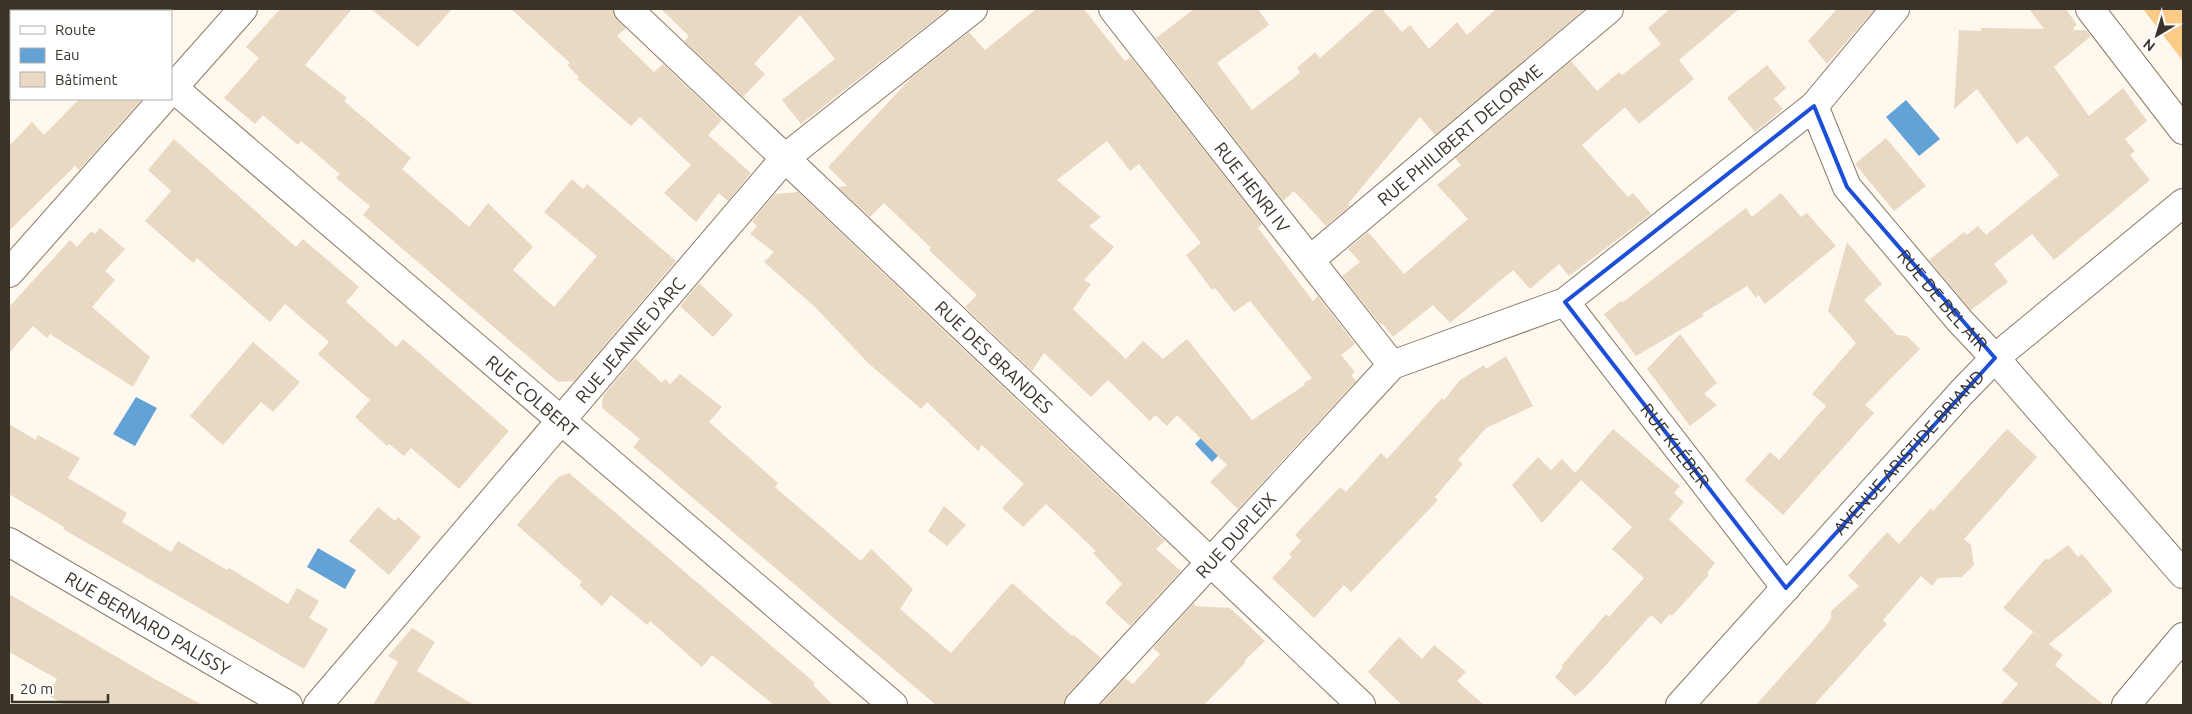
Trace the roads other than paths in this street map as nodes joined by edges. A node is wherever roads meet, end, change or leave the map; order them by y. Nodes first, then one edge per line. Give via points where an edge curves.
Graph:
1 (243, 9) edge
2 (628, 9) edge
3 (973, 9) edge
4 (1608, 9) edge
5 (1895, 9) edge
6 (2090, 9) edge
7 (1121, 12) edge
8 (172, 89) edge
9 (172, 93) edge
10 (162, 100) edge
11 (1814, 106) junction
12 (2183, 130) edge
13 (785, 158) junction
14 (2183, 203) edge
15 (1310, 260) junction
16 (9, 272) edge
17 (1565, 302) junction
18 (1995, 358) junction
19 (1392, 365) junction
20 (560, 420) junction
21 (9, 542) edge
22 (1211, 563) junction
23 (2183, 574) edge
24 (1786, 588) junction
25 (2183, 637) edge
26 (288, 705) edge
27 (318, 705) edge
28 (893, 705) edge
29 (1079, 705) edge
30 (1361, 705) edge
31 (1680, 705) edge
32 (2126, 705) edge

1 - 8 street
2 - 13 street, RUE DES BRANDES
3 - 13 street, RUE JEANNE D'ARC
4 - 15 street, RUE PHILIBERT DELORME
5 - 11 street
6 - 12 street
7 - 15 street, RUE HENRI IV
9 - 20 street, RUE COLBERT
10 - 16 street
11 - 17 street
11 - 18 street, RUE DE BEL AIR via 1847,187
13 - 20 street, RUE JEANNE D'ARC
13 - 22 street, RUE DES BRANDES
14 - 18 street, AVENUE ARISTIDE BRIAND
15 - 19 street, RUE HENRI IV
17 - 19 street
17 - 24 street, RUE KLÉBER
18 - 23 street, RUE DE BEL AIR
18 - 24 street, AVENUE ARISTIDE BRIAND
19 - 22 street, RUE DUPLEIX
20 - 27 street, RUE JEANNE D'ARC
20 - 28 street, RUE COLBERT
21 - 26 street, RUE BERNARD PALISSY
22 - 29 street, RUE DUPLEIX
22 - 30 street, RUE DES BRANDES
24 - 31 street, AVENUE ARISTIDE BRIAND
25 - 32 street

